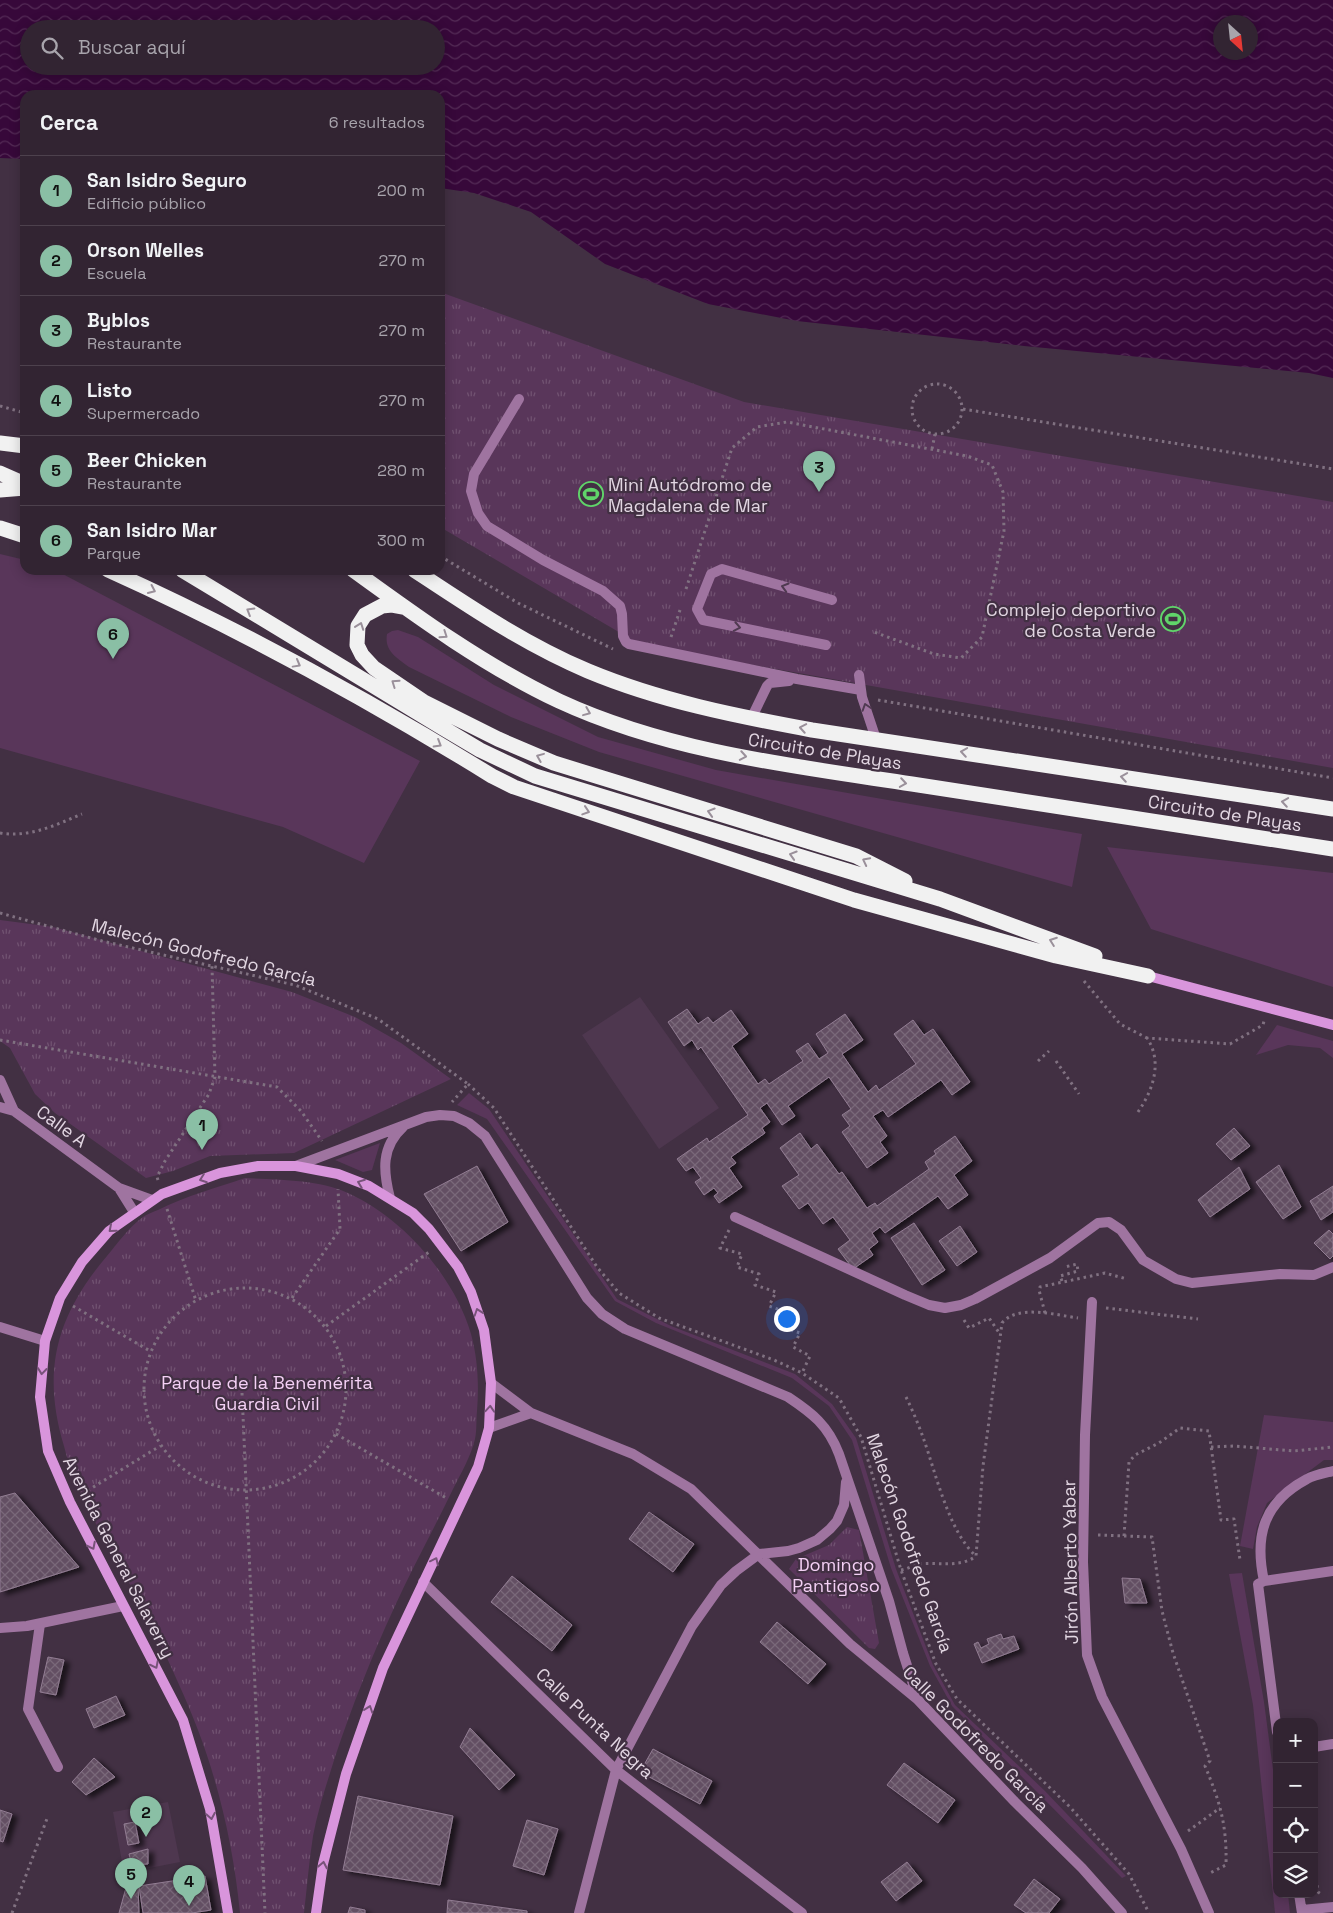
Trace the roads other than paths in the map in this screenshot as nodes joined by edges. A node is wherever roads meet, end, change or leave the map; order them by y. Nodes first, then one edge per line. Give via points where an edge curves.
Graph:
1 (519, 399) dead end
2 (0, 443) edge
3 (20, 445) edge
4 (0, 473) edge
5 (20, 482) edge
6 (20, 488) edge
7 (0, 490) edge
8 (0, 528) edge
9 (20, 534) edge
10 (118, 575) edge
11 (190, 575) edge
12 (360, 575) edge
13 (422, 575) edge
14 (832, 600) dead end
15 (404, 607) junction
16 (826, 645) dead end
17 (859, 675) dead end
18 (797, 679) junction
19 (861, 690) junction
20 (751, 719) junction
21 (876, 739) junction
22 (1333, 809) edge
23 (1333, 849) edge
24 (940, 899) junction
25 (1148, 976) junction
26 (1333, 1025) edge
27 (0, 1080) edge
28 (0, 1107) edge
29 (14, 1111) junction
30 (408, 1124) junction
31 (296, 1166) junction
32 (118, 1188) junction
33 (390, 1198) junction
34 (152, 1200) junction
35 (134, 1212) junction
36 (735, 1217) dead end
37 (1333, 1267) edge
38 (1092, 1302) dead end
39 (0, 1327) edge
40 (45, 1341) junction
41 (491, 1382) junction
42 (531, 1413) junction
43 (489, 1428) junction
44 (1333, 1471) edge
45 (845, 1474) junction
46 (759, 1554) junction
47 (1333, 1572) edge
48 (424, 1582) junction
49 (1261, 1583) junction
50 (123, 1606) junction
51 (40, 1624) junction
52 (0, 1628) edge
53 (918, 1700) junction
54 (1275, 1718) edge
55 (1333, 1744) edge
56 (1318, 1746) edge
57 (58, 1767) dead end
58 (616, 1770) junction
59 (1300, 1898) edge
60 (1333, 1907) edge
61 (1302, 1911) edge
62 (228, 1913) edge
63 (316, 1913) edge
64 (579, 1913) edge
65 (802, 1913) edge
66 (1122, 1913) edge
67 (1209, 1913) edge

1 - 18 street via 474,474 471,491 478,513 488,526 543,560 603,591 620,606 626,642 633,646
2 - 3 highway
4 - 5 highway
6 - 7 highway
8 - 9 highway
10 -> 25 highway via 253,640 514,787 854,900 1056,956
24 -> 11 highway via 543,778 502,761 435,724
12 - 15 highway, Circuito de Playas
13 - 20 highway, Circuito de Playas via 541,649 588,671 662,696
14 -> 16 street via 722,569 711,574 697,608 703,620
15 -> 23 highway, Circuito de Playas via 476,656 559,701 651,735 728,754 817,769
24 -> 15 highway via 856,856 554,764 424,702 374,668 357,645 358,626 365,615 382,606
17 - 19 street
18 - 19 street
18 - 20 street via 766,686
21 -> 19 street
21 -> 20 highway, Circuito de Playas
22 -> 21 highway, Circuito de Playas
25 -> 24 highway
25 - 26 street
27 - 29 street, Calle A
28 - 29 street
29 - 32 street, Calle A
30 - 31 street
30 - 33 street via 394,1137 386,1152 384,1168
30 - 45 street via 440,1115 462,1119 476,1128 485,1136 583,1293 602,1314 625,1329 788,1397 807,1409 831,1436
33 -> 31 street, Avenida General Salaverry via 338,1174
31 -> 34 street, Avenida General Salaverry via 258,1166 220,1173
32 - 34 street, Calle A
32 - 35 street, Calle A
41 -> 33 street, Avenida General Salaverry via 484,1330 458,1267 442,1243 412,1213
34 - 35 street, Avenida General Salaverry
35 -> 40 street, Avenida General Salaverry via 109,1231 82,1262 60,1298
36 - 37 street via 929,1305 945,1308 975,1299 1050,1258 1098,1223 1109,1222 1121,1230 1143,1260 1176,1279 1192,1283 1280,1274 1314,1276
38 - 67 street, Jirón Alberto Yabar via 1083,1534 1087,1655 1122,1738 1196,1880
39 - 40 street
40 -> 50 street, Avenida General Salaverry via 40,1397 48,1451
41 - 42 street, Calle Godofredo García
43 -> 41 street, Avenida General Salaverry
42 - 43 street
42 - 46 street, Calle Godofredo García via 633,1454 690,1489
48 -> 43 street, Avenida General Salaverry via 478,1467
44 - 49 street via 1308,1478 1274,1504 1261,1537
45 - 46 street via 844,1505 830,1529 817,1540 799,1548
45 - 53 street via 889,1601
46 - 53 street, Calle Godofredo García via 850,1644
46 - 58 street via 721,1585 702,1611 676,1653
47 - 49 street
48 - 58 street, Calle Punta Negra
63 -> 48 street, Avenida General Salaverry via 323,1864 346,1774 383,1668
49 - 54 street
50 - 51 street
50 -> 62 street, Avenida General Salaverry via 183,1720 210,1810
51 - 52 street
51 - 57 street via 28,1709
53 - 66 street, Calle Godofredo García
55 - 56 street
58 - 64 street
58 - 65 street, Calle Punta Negra
59 - 61 street
60 - 61 street

